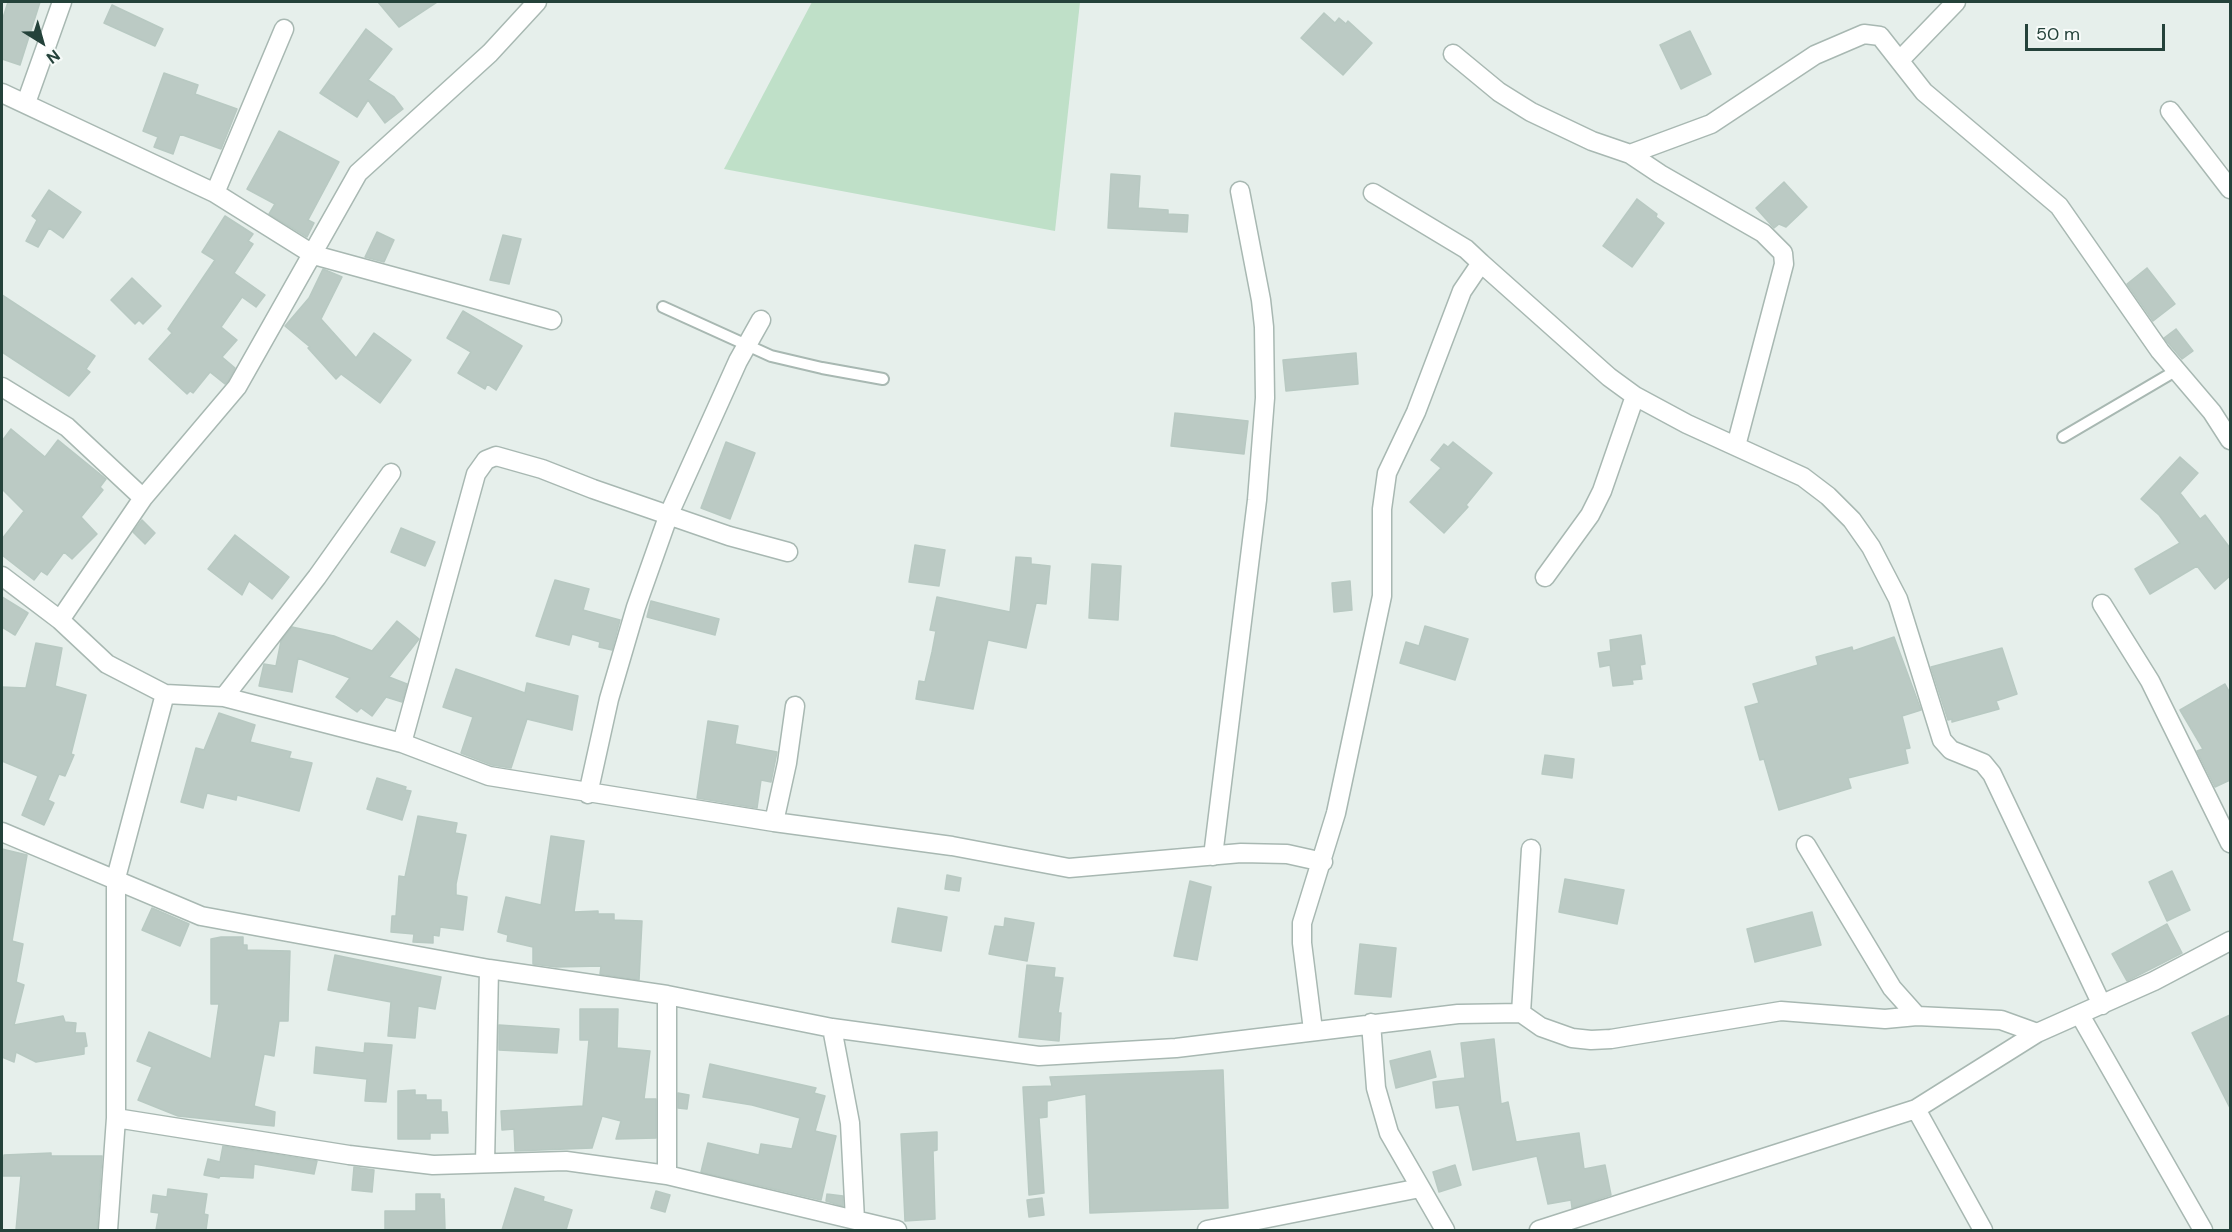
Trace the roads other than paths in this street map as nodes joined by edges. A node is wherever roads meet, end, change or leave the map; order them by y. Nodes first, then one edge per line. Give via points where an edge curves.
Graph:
1 (62, 2) edge
2 (537, 2) edge
3 (1956, 2) edge
4 (284, 29) dead end
5 (1453, 54) dead end
6 (1900, 60) junction
7 (2, 93) edge
8 (26, 103) junction
9 (2170, 111) dead end
10 (1630, 154) junction
11 (2230, 189) edge
12 (1240, 191) dead end
13 (214, 193) junction
14 (1373, 193) dead end
15 (314, 255) junction
16 (1481, 262) junction
17 (663, 307) dead end
18 (552, 320) dead end
19 (761, 320) dead end
20 (746, 345) junction
21 (2176, 370) junction
22 (883, 379) dead end
23 (2, 387) edge
24 (1635, 396) junction
25 (2063, 437) dead end
26 (2230, 440) edge
27 (1736, 446) junction
28 (391, 473) dead end
29 (143, 498) junction
30 (669, 514) junction
31 (788, 552) dead end
32 (2, 576) edge
33 (1545, 577) dead end
34 (2102, 604) dead end
35 (60, 620) junction
36 (165, 694) junction
37 (224, 697) junction
38 (795, 706) dead end
39 (402, 743) junction
40 (588, 794) junction
41 (774, 822) junction
42 (2, 832) edge
43 (2230, 843) edge
44 (1806, 845) dead end
45 (1531, 849) dead end
46 (1213, 856) junction
47 (1323, 862) junction
48 (116, 878) junction
49 (2230, 941) edge
50 (489, 969) junction
51 (668, 995) junction
52 (2102, 1005) junction
53 (1521, 1013) junction
54 (2080, 1015) junction
55 (1917, 1016) junction
56 (1371, 1023) junction
57 (832, 1028) junction
58 (1313, 1030) junction
59 (2037, 1033) junction
60 (1916, 1109) junction
61 (116, 1118) junction
62 (485, 1163) junction
63 (667, 1174) junction
64 (1420, 1188) junction
65 (855, 1220) junction
66 (1563, 1227) edge
67 (108, 1230) edge
68 (897, 1230) edge
69 (1207, 1230) edge
70 (1445, 1230) edge
71 (1539, 1230) edge
72 (1983, 1230) edge
73 (2203, 1230) edge

1 - 8 street
2 - 15 street via 490,53 358,173
3 - 6 street
4 - 13 street
5 - 10 street via 1522,107 1592,141
6 - 10 street via 1880,36 1864,34 1815,55 1711,124
6 - 21 street via 1924,92 2059,206
7 - 8 street
8 - 13 street
9 - 11 street
10 - 27 street via 1763,233 1783,253 1784,264
12 - 46 street via 1262,306 1265,398 1257,500
13 - 15 street
14 - 16 street
15 - 18 street
15 - 29 street via 237,387
16 - 24 street
16 - 47 street via 1462,291 1416,412 1387,473 1382,509 1382,596
17 - 20 lane
19 - 20 street
20 - 22 lane via 771,356
20 - 30 street
21 - 25 lane
21 - 26 street
23 - 29 street via 67,427
24 - 27 street
24 - 33 street via 1602,491 1590,515
27 - 52 street via 1803,477 1852,520 1871,547 1898,599 1942,740 1951,750 1983,763 1992,774
28 - 37 street
29 - 35 street
30 - 31 street
30 - 39 street via 542,469 496,456 486,460 476,474
30 - 40 street via 609,699
32 - 35 street
34 - 43 street via 2150,681
35 - 36 street via 107,664
36 - 37 street
36 - 48 street
37 - 39 street
38 - 41 street
39 - 40 street via 489,776
40 - 41 street
41 - 46 street via 952,846 1069,868
42 - 48 street
44 - 55 street via 1892,988
45 - 53 street
46 - 47 street via 1287,854
47 - 58 street via 1302,923
48 - 50 street via 201,916
48 - 61 street
49 - 52 street
50 - 51 street
50 - 62 street
51 - 57 street
51 - 63 street
52 - 54 street
53 - 55 street via 1541,1027 1591,1040 1611,1040 1781,1011 1885,1019
53 - 56 street via 1458,1014
54 - 59 street
54 - 73 street
55 - 59 street via 2001,1020
56 - 58 street
56 - 64 street via 1376,1088 1389,1133
57 - 58 street via 1039,1056 1176,1048
57 - 65 street via 850,1123
59 - 60 street
60 - 66 street
60 - 72 street
61 - 62 street via 349,1155 433,1165
61 - 67 street
62 - 63 street via 566,1161
63 - 65 street
64 - 69 street
64 - 70 street
65 - 68 street
66 - 71 street

